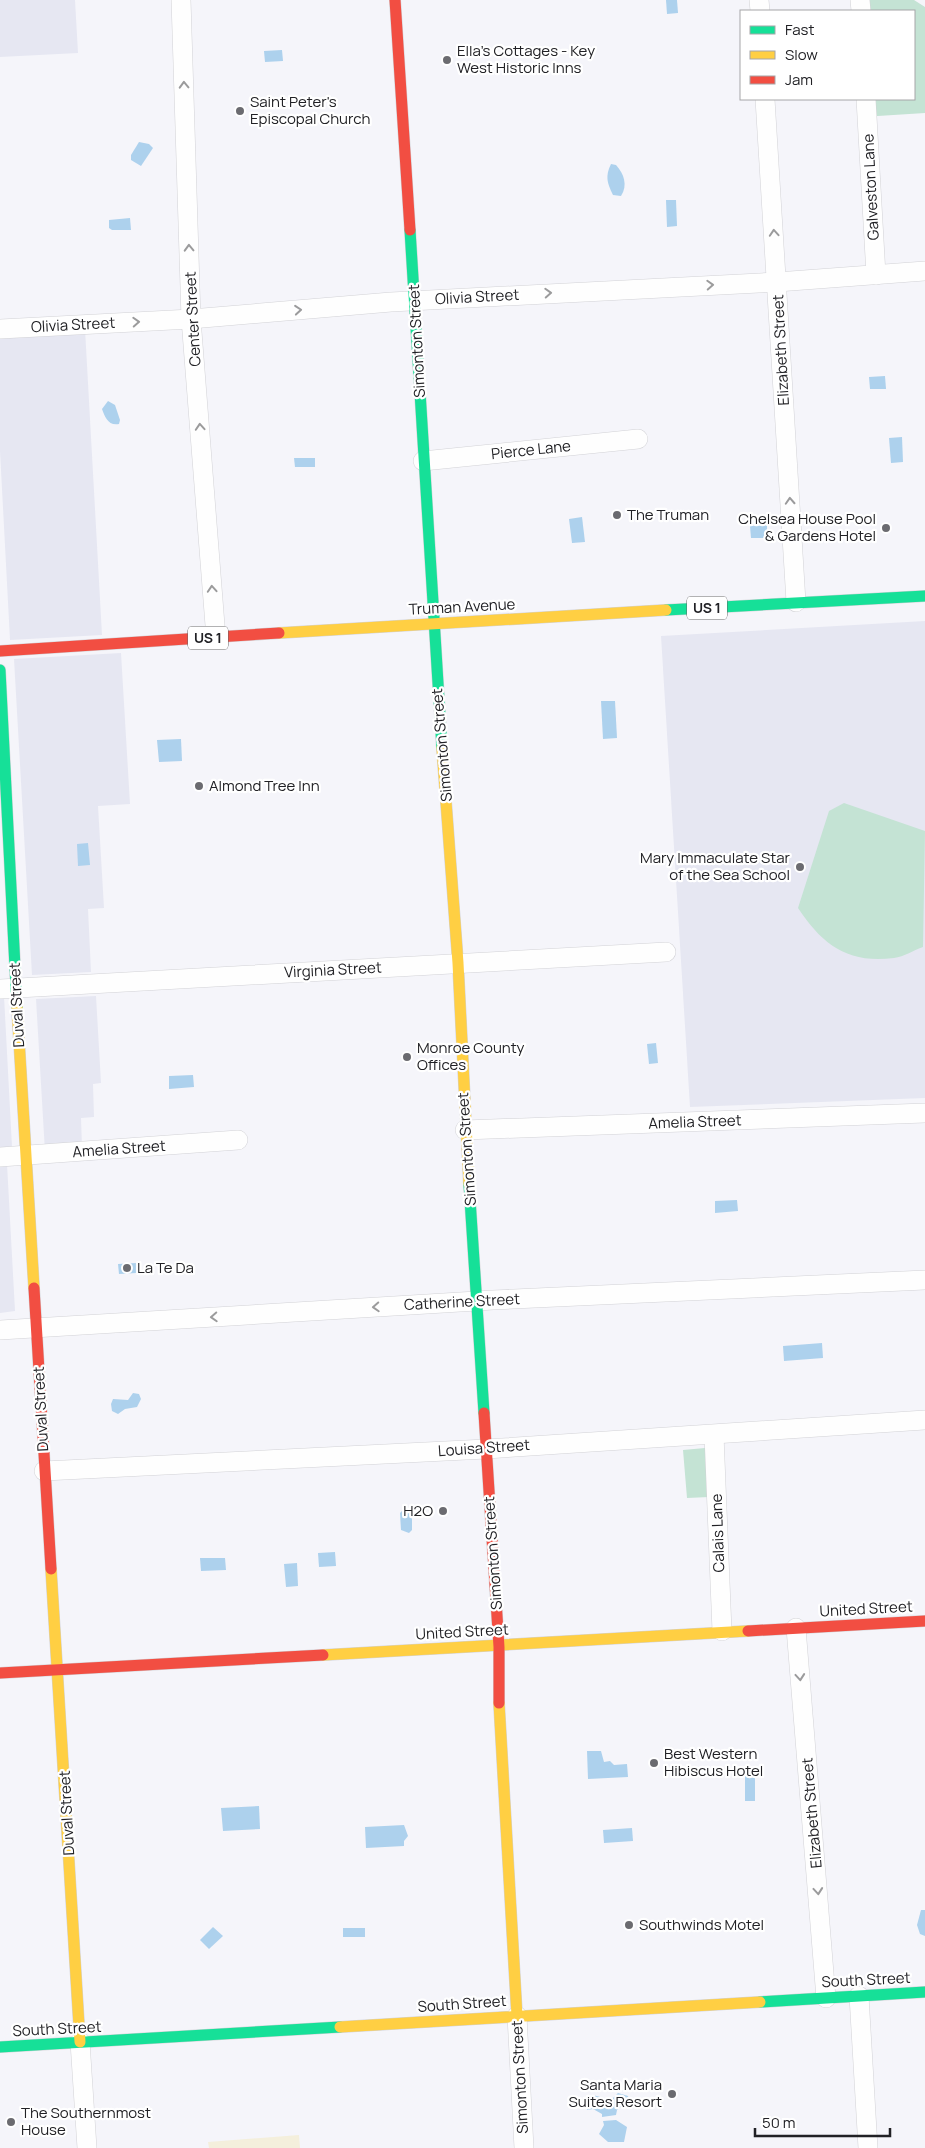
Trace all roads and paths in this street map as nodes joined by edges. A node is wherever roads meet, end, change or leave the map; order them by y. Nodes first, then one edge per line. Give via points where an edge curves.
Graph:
1 (181, 0) edge
2 (396, 0) edge
3 (765, 100) edge
4 (866, 100) edge
5 (925, 271) edge
6 (876, 275) junction
7 (777, 282) junction
8 (415, 301) junction
9 (191, 319) junction
10 (0, 329) edge
11 (638, 439) dead end
12 (424, 461) junction
13 (925, 596) edge
14 (796, 602) junction
15 (434, 624) junction
16 (216, 638) junction
17 (0, 651) edge
18 (0, 670) edge
19 (4, 821) edge
20 (666, 952) dead end
21 (458, 963) junction
22 (8, 989) edge
23 (925, 1113) edge
24 (465, 1130) junction
25 (238, 1140) dead end
26 (26, 1156) junction
27 (0, 1157) edge
28 (925, 1280) edge
29 (477, 1302) junction
30 (37, 1327) junction
31 (0, 1330) edge
32 (925, 1420) edge
33 (714, 1435) junction
34 (486, 1449) junction
35 (44, 1471) junction
36 (925, 1621) edge
37 (796, 1628) junction
38 (722, 1631) junction
39 (499, 1646) junction
40 (58, 1670) junction
41 (0, 1673) edge
42 (925, 1992) edge
43 (859, 1996) junction
44 (826, 1998) junction
45 (517, 2016) junction
46 (80, 2042) junction
47 (0, 2047) edge
48 (87, 2148) edge
49 (524, 2148) edge
50 (868, 2148) edge

9 -> 1 street, Center Street
2 - 8 street, Simonton Street
7 -> 3 street, Elizabeth Street
4 - 6 street, Galveston Lane
5 - 6 street, Olivia Street
6 - 7 street, Olivia Street
8 -> 7 street, Olivia Street
14 -> 7 street, Elizabeth Street
9 -> 8 street, Olivia Street
8 - 12 street, Simonton Street
10 -> 9 street, Olivia Street
16 -> 9 street, Center Street
11 - 12 street, Pierce Lane
12 - 15 street, Simonton Street
13 - 14 street, Truman Avenue / US 1
14 - 15 street, Truman Avenue / US 1
15 - 16 street, Truman Avenue / US 1
15 - 21 street, Simonton Street
16 - 17 street, Truman Avenue / US 1
18 - 19 street, Duval Street
19 - 22 street, Duval Street
20 - 21 street, Virginia Street
21 - 22 street, Virginia Street
21 - 24 street, Simonton Street
22 - 26 street, Duval Street
23 - 24 street, Amelia Street
24 - 29 street, Simonton Street
25 - 26 street, Amelia Street
26 - 27 street, Amelia Street
26 - 30 street, Duval Street
28 - 29 street, Catherine Street
29 -> 30 street, Catherine Street
29 - 34 street, Simonton Street
30 - 31 street, Catherine Street
30 - 35 street, Duval Street
32 - 33 street, Louisa Street
33 - 34 street, Louisa Street
33 - 38 street, Calais Lane
34 - 35 street, Louisa Street
34 - 39 street, Simonton Street
35 - 40 street, Duval Street
36 - 37 street, United Street
37 - 38 street, United Street
37 -> 44 street, Elizabeth Street
38 - 39 street, United Street
39 - 40 street, United Street
39 - 45 street, Simonton Street via 498,1690
40 - 41 street, United Street
40 - 46 street, Duval Street
42 - 43 street, South Street
43 - 44 street, South Street
43 - 50 street
44 - 45 street, South Street
45 - 46 street, South Street
45 - 49 street, Simonton Street
46 - 47 street, South Street
46 - 48 street, Duval Street

